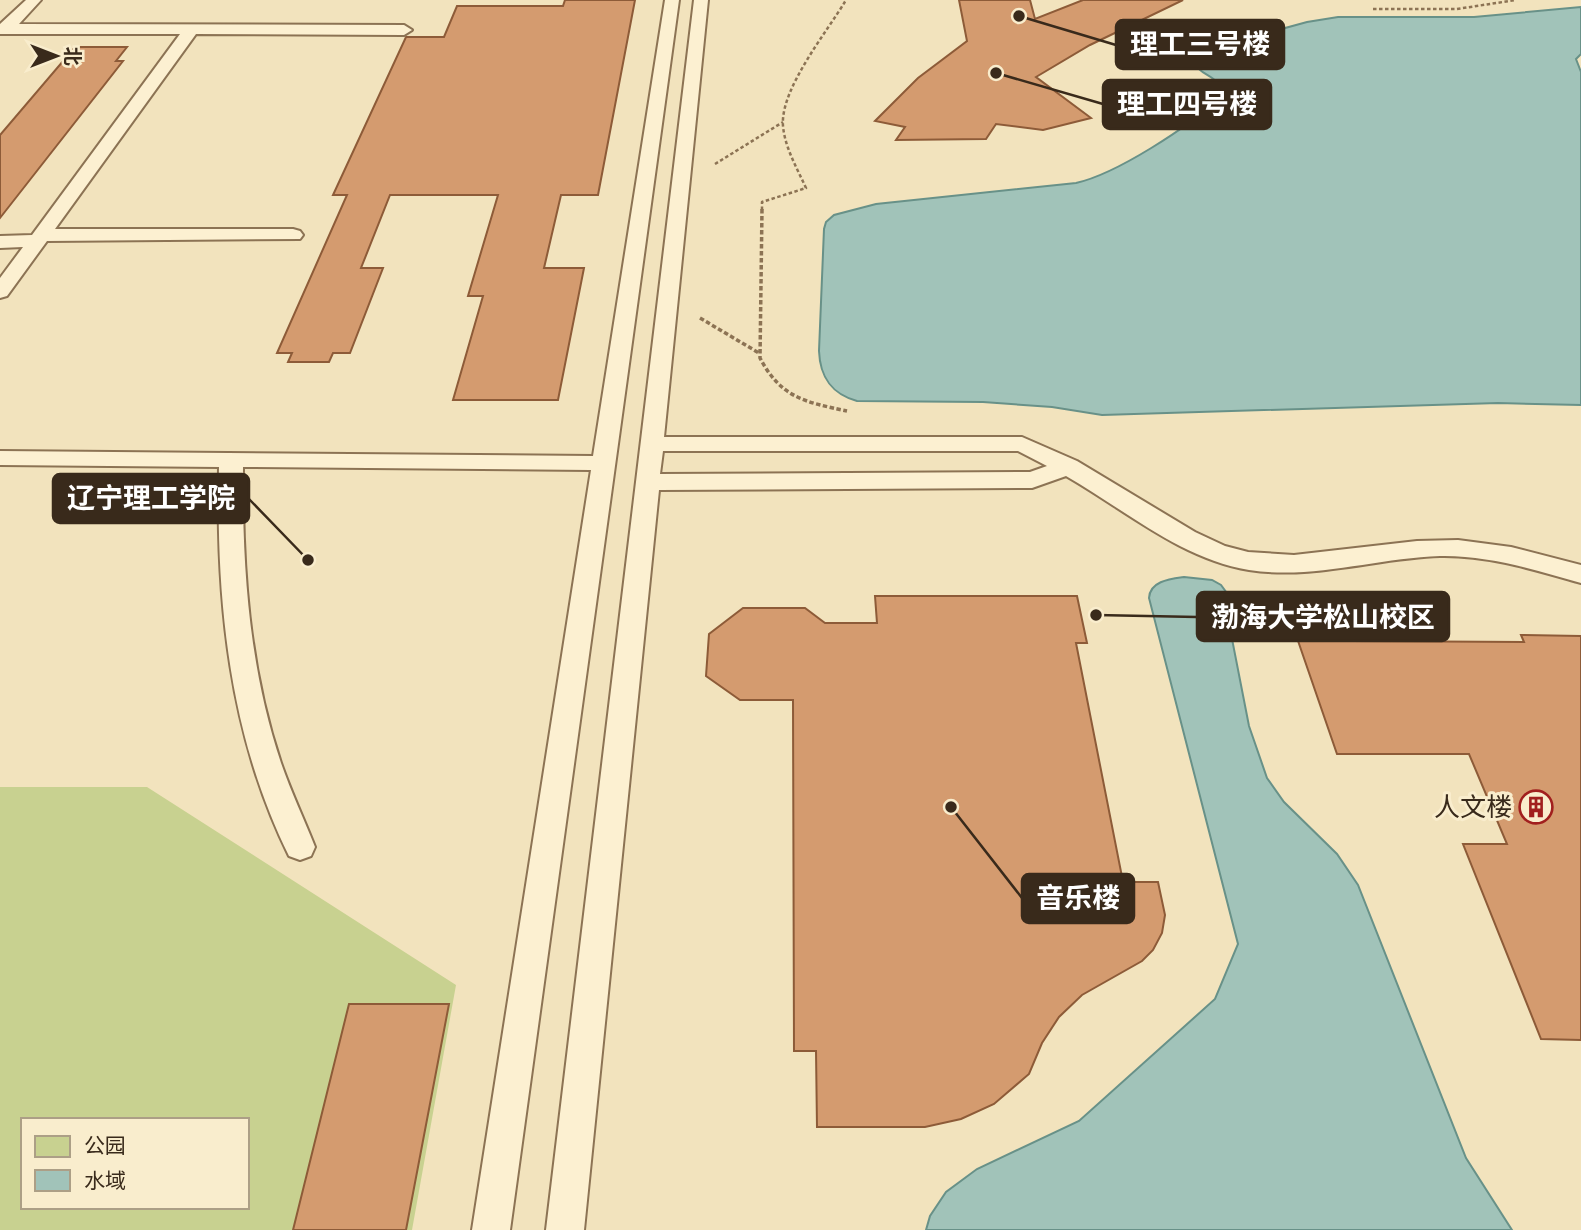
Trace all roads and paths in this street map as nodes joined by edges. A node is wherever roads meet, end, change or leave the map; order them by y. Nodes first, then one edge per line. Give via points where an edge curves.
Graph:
1 (34, 0) edge
2 (672, 0) edge
3 (701, 0) edge
4 (846, 0) edge
5 (1516, 0) edge
6 (1373, 9) dead end
7 (3, 29) edge
8 (192, 30) junction
9 (404, 30) dead end
10 (783, 122) junction
11 (708, 168) dead end
12 (293, 235) dead end
13 (39, 238) junction
14 (0, 242) edge
15 (0, 292) edge
16 (693, 314) dead end
17 (760, 353) junction
18 (856, 412) dead end
19 (650, 444) junction
20 (0, 458) edge
21 (231, 460) junction
22 (604, 463) junction
23 (1069, 466) junction
24 (646, 482) junction
25 (1581, 574) edge
26 (300, 847) dead end
27 (491, 1230) edge
28 (565, 1230) edge

1 - 7 lane
2 - 22 lane
3 - 19 lane
4 - 10 path via 789,96
5 - 6 path via 1457,9
7 - 8 lane
8 - 9 lane
8 - 13 lane
10 - 11 path
10 - 17 path via 806,188 762,202
12 - 13 lane
13 - 14 lane
13 - 15 lane
16 - 17 path
17 - 18 path via 767,376 792,398
19 - 23 lane via 1022,444
19 - 24 lane
20 - 21 lane
21 - 22 lane
21 - 26 lane via 230,530 239,637 266,762
22 - 27 lane
23 - 24 lane via 1032,480
23 - 25 lane via 1195,543 1247,561 1290,563 1459,548
24 - 28 lane

